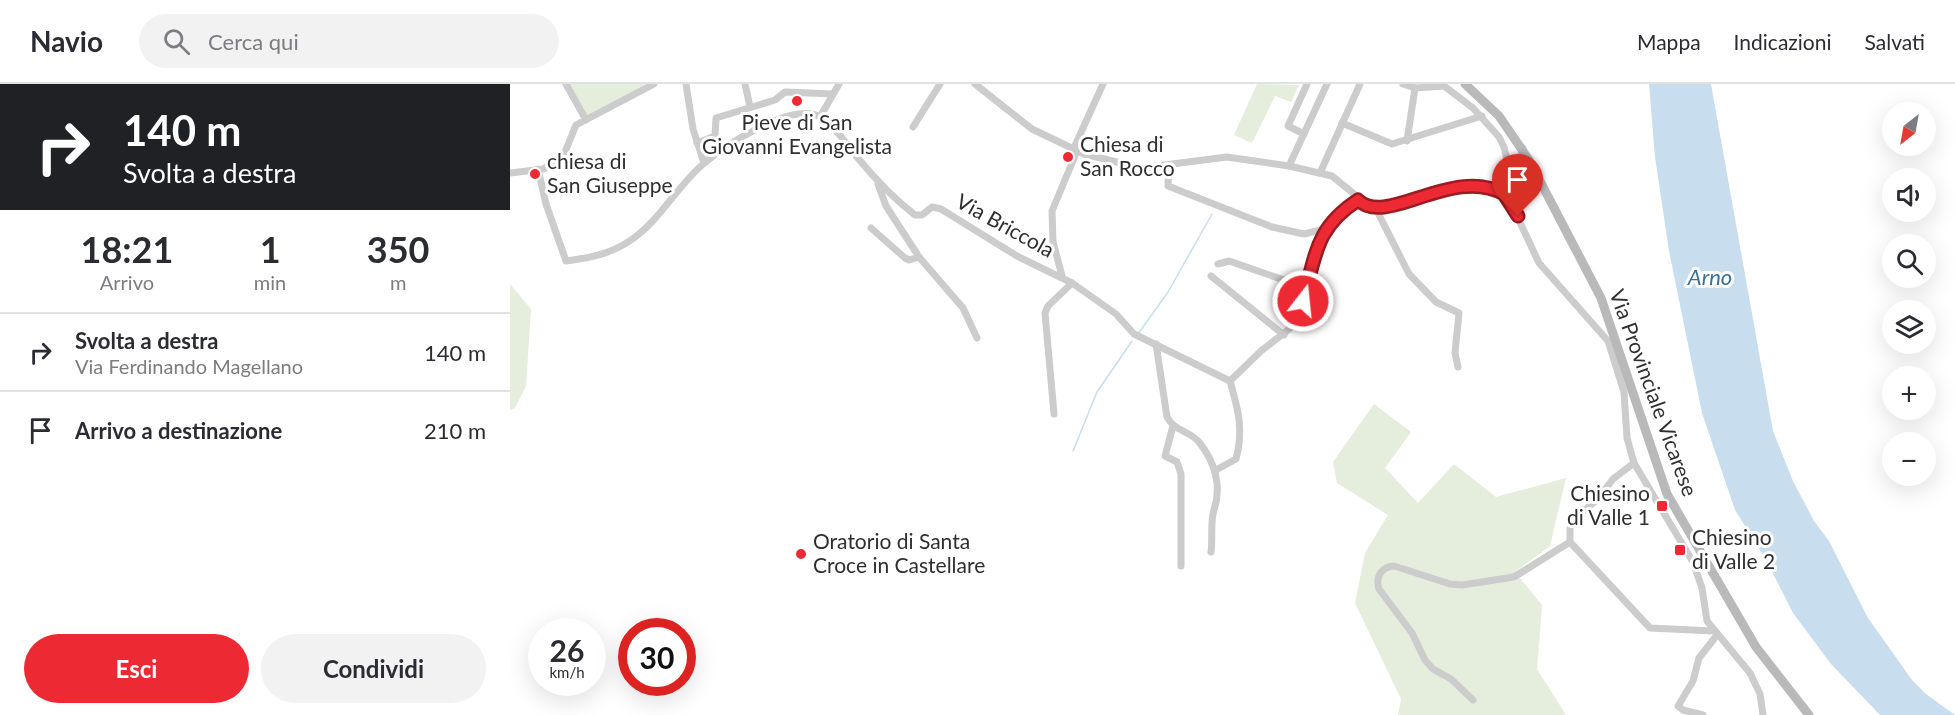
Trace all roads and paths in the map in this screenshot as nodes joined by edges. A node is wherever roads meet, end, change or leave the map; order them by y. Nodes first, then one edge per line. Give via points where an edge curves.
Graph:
1 (566, 84) edge
2 (654, 84) edge
3 (686, 84) edge
4 (745, 84) edge
5 (839, 84) edge
6 (940, 84) edge
7 (975, 84) edge
8 (1103, 84) edge
9 (1307, 84) edge
10 (1326, 84) edge
11 (1360, 84) edge
12 (1403, 84) edge
13 (1465, 84) edge
14 (1416, 88) junction
15 (833, 94) junction
16 (750, 106) junction
17 (1482, 116) junction
18 (820, 117) junction
19 (586, 120) junction
20 (1342, 123) junction
21 (913, 127) dead end
22 (1304, 134) junction
23 (1407, 141) junction
24 (697, 143) junction
25 (1522, 148) junction
26 (1075, 150) junction
27 (704, 163) junction
28 (1169, 165) junction
29 (1289, 166) junction
30 (538, 169) junction
31 (510, 173) edge
32 (1320, 173) junction
33 (878, 182) junction
34 (1512, 182) junction
35 (1508, 198) junction
36 (1358, 200) junction
37 (1375, 207) junction
38 (871, 228) dead end
39 (1325, 229) junction
40 (919, 256) junction
41 (1218, 264) dead end
42 (1062, 276) junction
43 (1212, 276) dead end
44 (1072, 283) junction
45 (1307, 288) junction
46 (1284, 335) junction
47 (977, 338) dead end
48 (1156, 344) junction
49 (1458, 367) dead end
50 (1230, 381) junction
51 (1054, 414) dead end
52 (1173, 426) junction
53 (1634, 464) junction
54 (1216, 470) junction
55 (1570, 542) junction
56 (1211, 552) dead end
57 (1181, 566) dead end
58 (1715, 633) junction
59 (1473, 700) dead end
60 (1703, 715) edge
61 (1763, 715) edge
62 (1809, 715) edge

1 - 19 street
2 - 19 street
3 - 24 street
4 - 16 street
5 - 15 street
6 - 21 street
7 - 26 street via 1032,129
8 - 26 street
9 - 22 street via 1288,126
10 - 22 street
11 - 20 street
12 - 14 street
13 - 25 main road, Via Provinciale Vicarese via 1499,116
14 - 17 street via 1444,86
14 - 23 street
15 - 16 street via 785,92 782,97
15 - 18 street
16 - 24 street via 716,118 716,133
17 - 23 street
17 - 34 street via 1502,142
18 - 27 street via 796,113 773,120
18 - 33 street, Via Briccola
19 - 30 street via 574,127 561,157
20 - 23 street via 1388,144
20 - 32 street
22 - 29 street
24 - 27 street
25 - 34 street
25 - 62 main road, Via Provinciale Vicarese via 1601,298 1667,494 1753,642
26 - 28 street via 1132,167
26 - 42 street via 1052,211 1053,242
27 - 30 street via 659,216 633,239 603,255 566,261
28 - 29 street via 1227,157
28 - 39 street via 1168,186 1272,227 1304,234
29 - 32 street
30 - 31 street
32 - 36 street via 1339,180
33 - 40 street via 886,206
33 - 42 street, Via Briccola via 915,215 932,207 941,209 1017,256
34 - 35 street
35 - 37 street via 1486,186 1464,184 1395,205
35 - 53 street via 1539,263 1608,341 1624,392 1627,438
36 - 37 street
36 - 39 street
37 - 49 street via 1413,279 1436,302 1460,313 1455,353
38 - 40 street via 905,258
39 - 45 street
40 - 47 street via 963,308
41 - 45 street via 1229,261
42 - 44 street, Via Briccola
43 - 46 street
44 - 48 street, Via Briccola via 1116,314 1141,338
44 - 51 street via 1045,313
45 - 46 street via 1296,322
46 - 50 street via 1265,347
48 - 50 street
48 - 52 street via 1165,411
50 - 54 street via 1241,423 1240,441 1236,459
52 - 54 street via 1198,440
52 - 57 street via 1165,456 1177,462 1180,471
53 - 55 street via 1613,479 1572,523
53 - 58 street via 1693,562 1702,588 1705,617
54 - 56 street via 1217,505
55 - 58 street via 1650,628
55 - 59 street via 1522,573 1507,578 1462,585 1394,566 1380,573 1376,581 1379,589 1412,633 1425,660
58 - 60 street via 1678,706
58 - 61 street via 1750,673 1762,700

